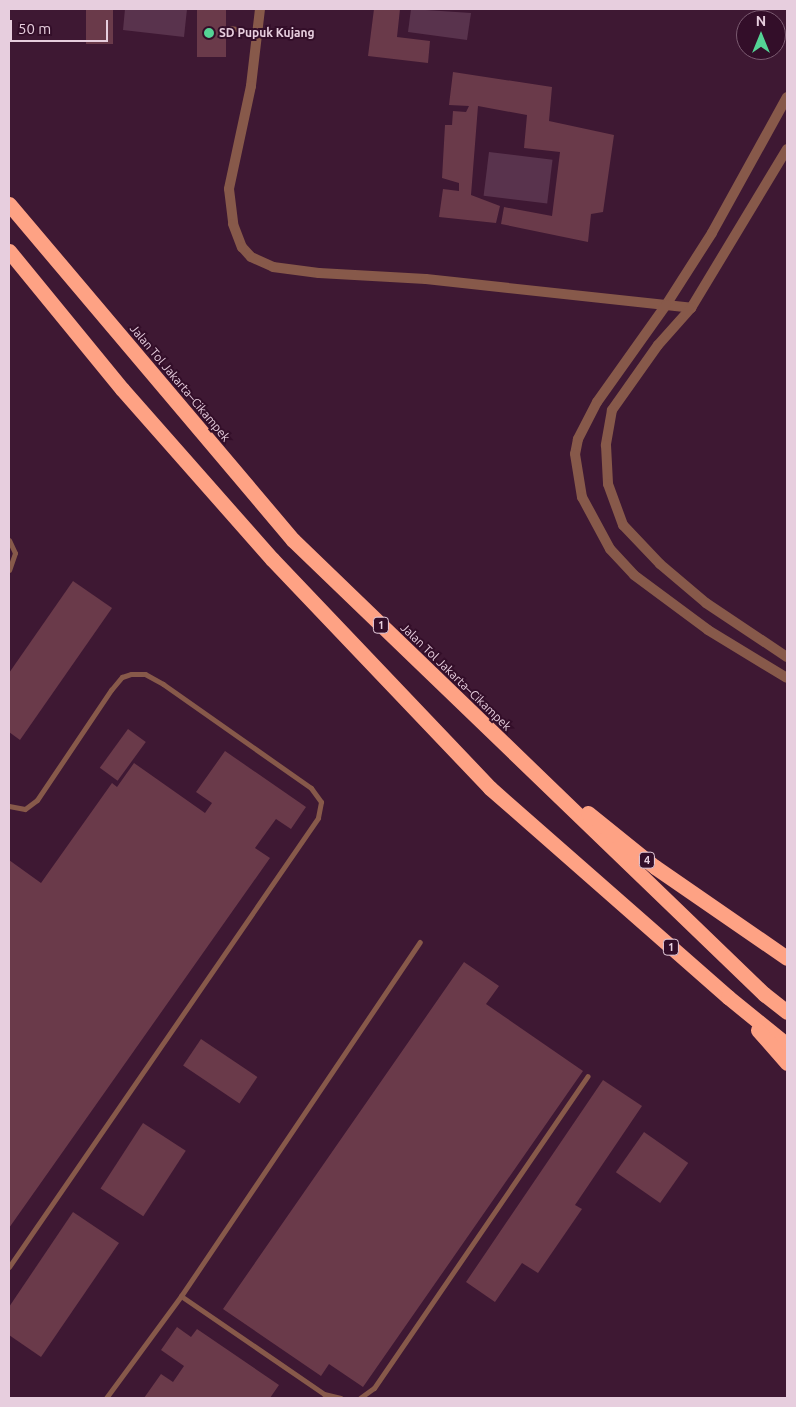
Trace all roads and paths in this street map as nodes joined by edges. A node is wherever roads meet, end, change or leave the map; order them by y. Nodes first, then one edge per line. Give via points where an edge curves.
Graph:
1 (260, 9) edge
2 (230, 28) dead end
3 (256, 32) junction
4 (787, 97) edge
5 (787, 149) edge
6 (9, 204) edge
7 (9, 251) edge
8 (666, 305) junction
9 (691, 308) junction
10 (9, 540) edge
11 (9, 570) edge
12 (787, 657) edge
13 (787, 678) edge
14 (513, 753) junction
15 (9, 806) edge
16 (420, 942) dead end
17 (787, 958) edge
18 (728, 997) junction
19 (787, 1012) edge
20 (787, 1044) edge
21 (787, 1063) edge
22 (588, 1076) dead end
23 (9, 1267) edge
24 (181, 1296) junction
25 (323, 1396) edge
26 (106, 1398) edge
27 (341, 1398) edge
28 (360, 1398) edge

1 - 3 street
2 - 3 lane
3 - 8 street via 251,86 229,189 233,224 242,246 252,257 273,267 319,273 426,280
4 - 8 street via 712,233
5 - 9 street
6 - 14 highway, Jalan Tol Jakarta–Cikampek / 1 via 293,540
7 - 18 highway, 1 via 122,389 272,559 490,788
8 - 9 street
8 - 13 street via 597,402 578,439 575,454 582,497 610,549 634,575 708,630
9 - 12 street via 658,345 612,410 606,445 608,484 623,525 660,564 706,604
10 - 11 lane via 15,553
14 - 17 highway, 4 via 655,866
14 - 19 highway, Jalan Tol Jakarta–Cikampek / 1 via 764,994
15 - 23 lane via 25,809 37,800 111,690 122,677 131,674 145,674 163,684 311,788 321,802 318,818
16 - 24 lane
18 - 20 highway, 1
18 - 21 highway
22 - 28 lane via 374,1388
24 - 25 lane
24 - 26 lane
25 - 27 lane

